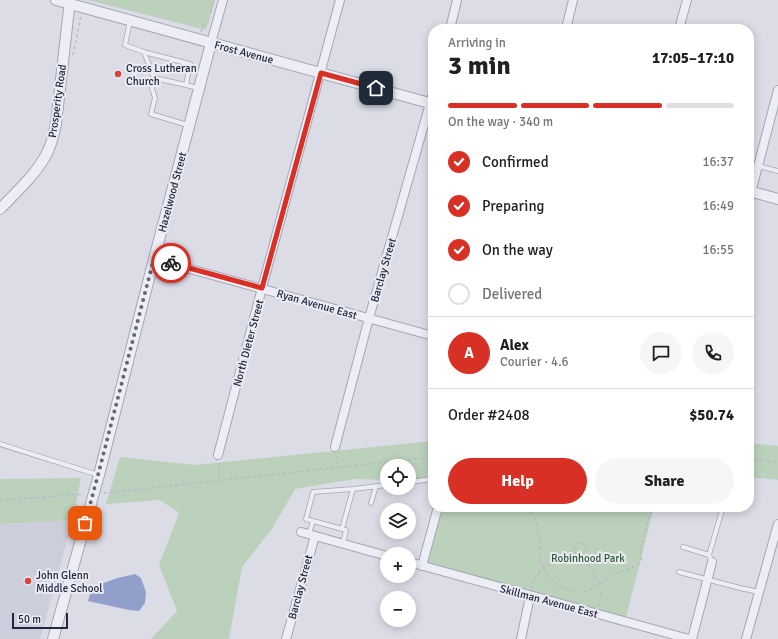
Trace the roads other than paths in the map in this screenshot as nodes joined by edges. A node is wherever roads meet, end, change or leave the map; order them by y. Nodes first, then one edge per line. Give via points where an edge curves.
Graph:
1 (56, 0) edge
2 (223, 0) edge
3 (340, 0) edge
4 (457, 0) edge
5 (573, 0) edge
6 (687, 0) edge
7 (69, 2) edge
8 (130, 21) junction
9 (451, 24) edge
10 (567, 24) edge
11 (680, 24) edge
12 (211, 43) junction
13 (144, 52) junction
14 (321, 73) junction
15 (154, 78) junction
16 (186, 84) junction
17 (199, 88) junction
18 (778, 90) edge
19 (428, 99) edge
20 (428, 114) edge
21 (190, 124) junction
22 (758, 166) junction
23 (778, 171) edge
24 (754, 180) edge
25 (754, 195) edge
26 (778, 199) edge
27 (0, 209) edge
28 (154, 258) junction
29 (262, 288) junction
30 (369, 318) junction
31 (428, 335) edge
32 (0, 444) edge
33 (335, 447) road end
34 (218, 455) road end
35 (98, 475) junction
36 (428, 480) edge
37 (416, 481) edge
38 (376, 486) junction
39 (380, 486) edge
40 (353, 489) junction
41 (371, 503) dead end
42 (437, 512) edge
43 (722, 512) edge
44 (313, 521) junction
45 (778, 524) edge
46 (342, 529) junction
47 (308, 534) junction
48 (343, 543) junction
49 (683, 547) dead end
50 (380, 554) edge
51 (710, 558) junction
52 (416, 564) edge
53 (422, 566) junction
54 (679, 572) dead end
55 (707, 580) junction
56 (759, 592) junction
57 (530, 596) junction
58 (53, 639) edge
59 (286, 639) edge
60 (521, 639) edge
61 (689, 639) edge
62 (692, 639) edge
63 (746, 639) edge

1 - 7 street, Frost Avenue
2 - 12 street, Hazelwood Street
3 - 14 street, North Dieter Street
4 - 9 street
5 - 10 street
6 - 11 street
7 - 8 street, Frost Avenue
7 - 27 street, Prosperity Road via 53,137 34,173
8 - 12 street, Frost Avenue
8 - 13 lane via 125,45
12 - 14 street, Frost Avenue
12 - 17 street, Hazelwood Street
13 - 15 lane
13 - 16 lane via 190,64
14 - 19 street, Frost Avenue
14 - 29 street, North Dieter Street
15 - 16 lane
15 - 21 lane via 152,88 155,98 152,114
16 - 17 lane
17 - 21 street, Hazelwood Street
18 - 22 street
20 - 30 street, Barclay Street
21 - 28 street, Hazelwood Street
22 - 23 lane
22 - 24 street
25 - 26 street
28 - 29 street, Ryan Avenue East
28 - 35 street, Hazelwood Street
29 - 30 street, Ryan Avenue East
29 - 34 street, North Dieter Street
30 - 31 street, Ryan Avenue East
30 - 33 street, Barclay Street
32 - 35 lane
35 - 58 street, Hazelwood Street
36 - 37 lane
38 - 39 lane
38 - 40 lane
38 - 41 lane
40 - 44 lane via 313,492 306,519
40 - 46 lane
42 - 53 street
43 - 51 lane
44 - 46 lane
44 - 47 lane
45 - 56 street
46 - 48 lane via 346,530
47 - 48 street
47 - 59 street, Barclay Street
48 - 50 street
49 - 51 lane
51 - 55 street
52 - 53 street, Skillman Avenue East
53 - 57 street, Skillman Avenue East
54 - 55 lane
55 - 56 lane
55 - 62 street
56 - 63 street
57 - 60 street
57 - 61 street, Skillman Avenue East

